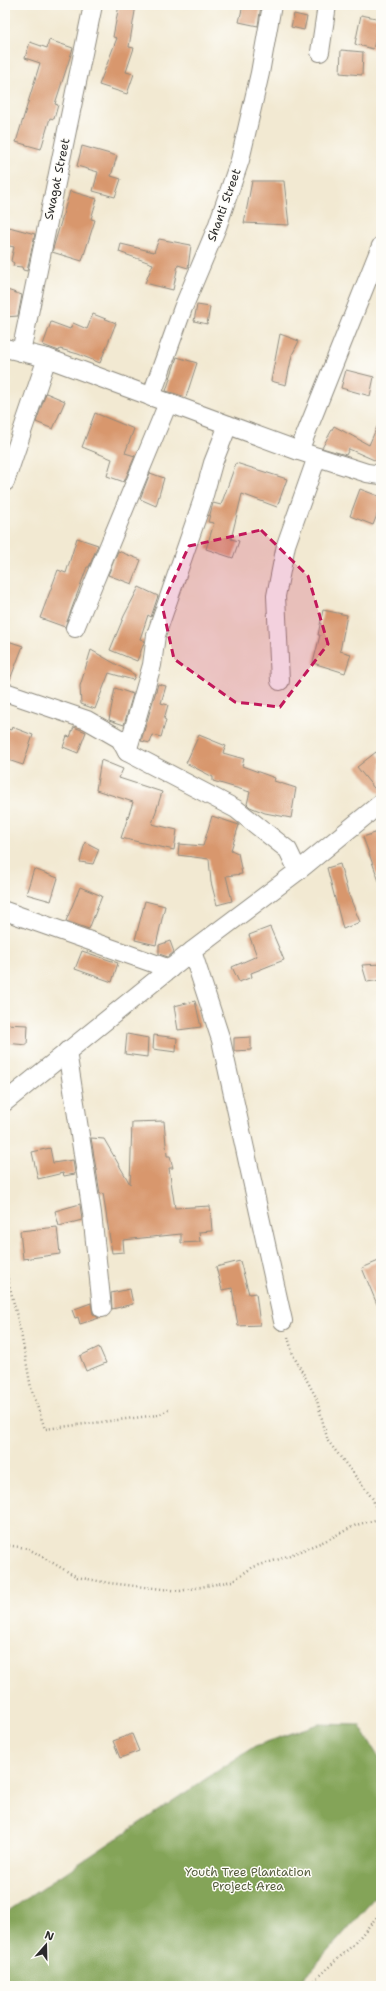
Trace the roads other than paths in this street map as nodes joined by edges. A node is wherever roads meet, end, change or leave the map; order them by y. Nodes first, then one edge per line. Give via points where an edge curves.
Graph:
1 (93, 5) edge
2 (272, 5) edge
3 (326, 5) edge
4 (320, 52) dead end
5 (381, 246) edge
6 (13, 350) edge
7 (47, 358) junction
8 (150, 397) junction
9 (168, 403) junction
10 (228, 426) junction
11 (299, 451) junction
12 (317, 457) junction
13 (381, 475) edge
14 (5, 482) edge
15 (75, 628) dead end
16 (280, 682) dead end
17 (5, 692) edge
18 (127, 752) junction
19 (381, 803) edge
20 (298, 871) junction
21 (5, 911) edge
22 (192, 951) junction
23 (170, 969) junction
24 (67, 1051) junction
25 (5, 1102) edge
26 (102, 1308) dead end
27 (283, 1321) road end

1 - 6 street, Swagat Street
2 - 8 street, Shanti Street via 240,160 218,227 183,308
3 - 4 street
5 - 11 street
6 - 7 street
7 - 8 street
7 - 14 street
8 - 9 street
9 - 10 street
9 - 15 street
10 - 11 street
10 - 18 street via 213,463 156,635 152,666
11 - 12 street
12 - 13 street
12 - 16 street via 286,545 276,596
17 - 18 street via 87,720 120,739
18 - 20 street via 236,809 288,850
19 - 20 street
20 - 22 street
21 - 23 street
22 - 23 street
22 - 27 street via 221,1040
23 - 24 street
24 - 25 street
24 - 26 street via 92,1213

